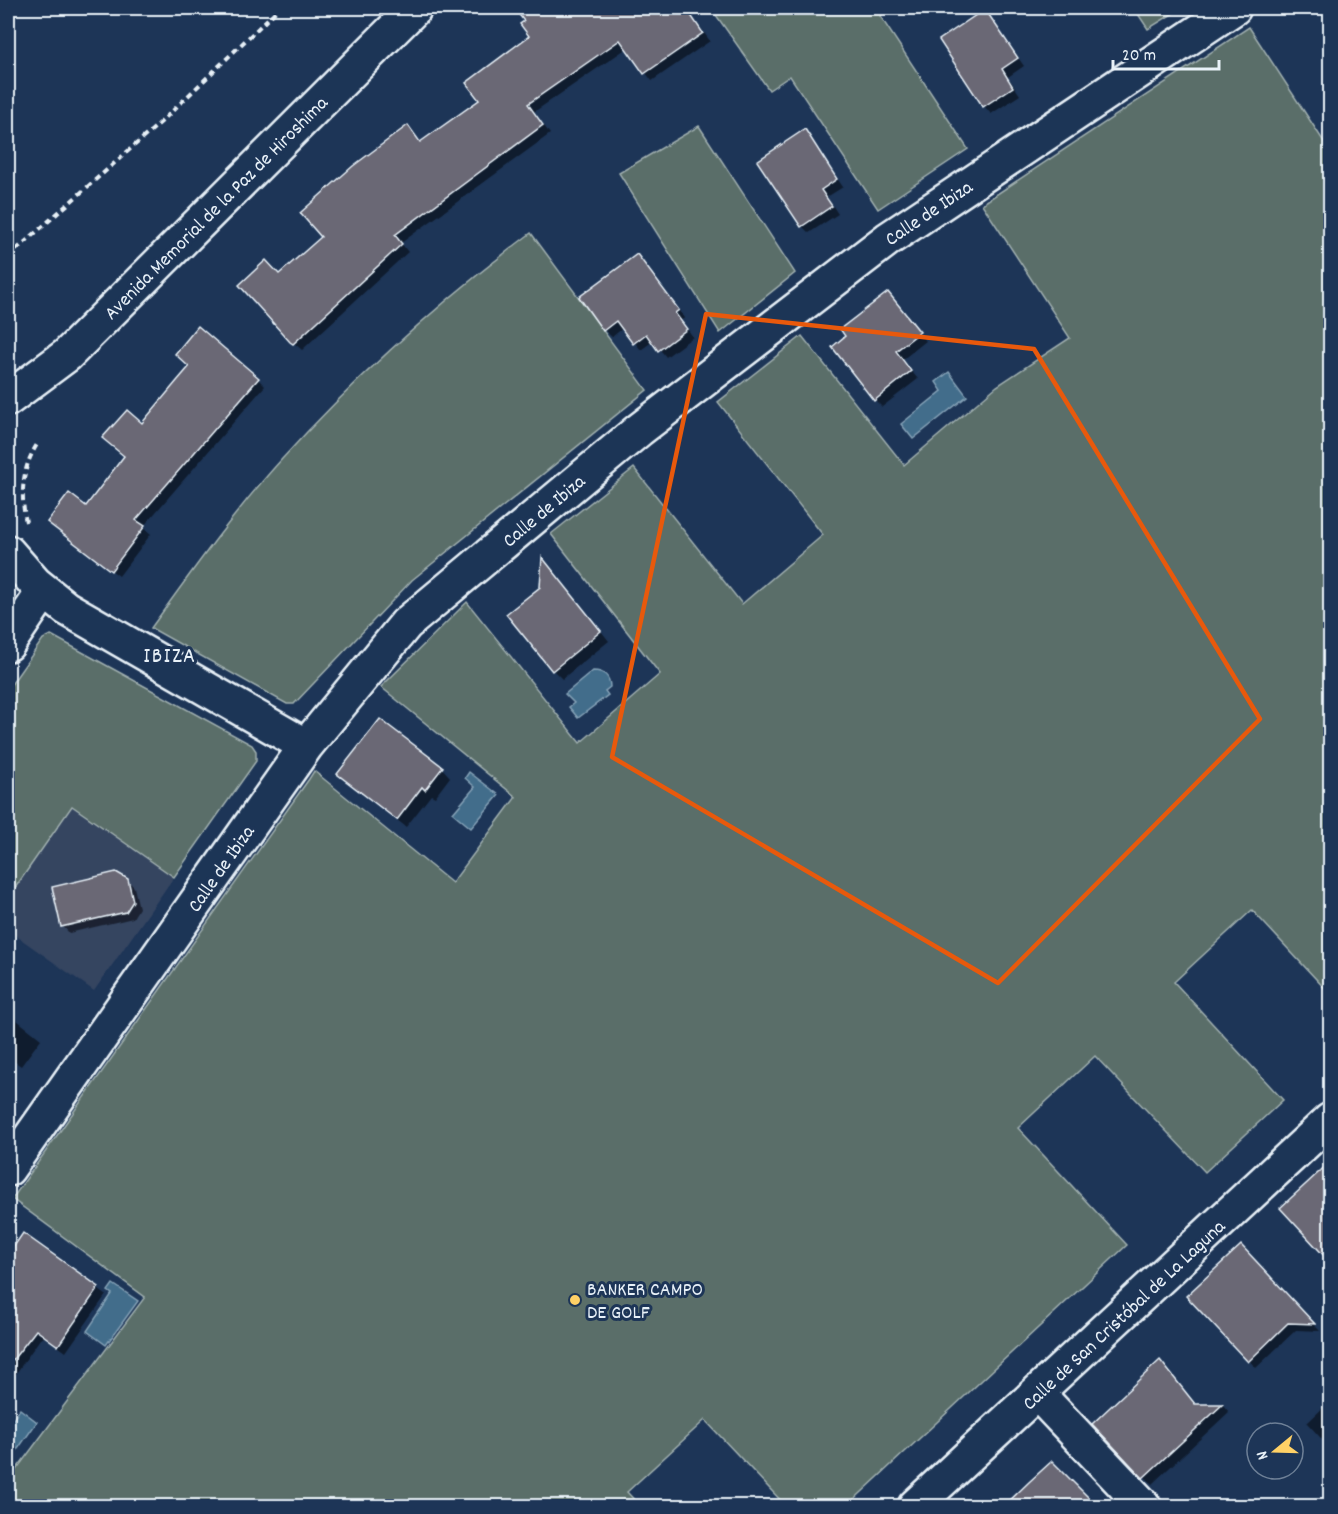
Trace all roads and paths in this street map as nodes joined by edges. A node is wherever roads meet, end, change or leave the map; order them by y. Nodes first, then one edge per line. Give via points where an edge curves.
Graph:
1 (279, 8) edge
2 (415, 8) edge
3 (1233, 8) edge
4 (8, 257) edge
5 (8, 399) edge
6 (38, 443) dead end
7 (18, 541) edge
8 (44, 591) junction
9 (8, 644) edge
10 (306, 746) junction
11 (1330, 1120) edge
12 (8, 1169) edge
13 (1038, 1394) junction
14 (915, 1506) edge
15 (1144, 1506) edge

1 - 4 path via 161,122
2 - 5 street, Avenida Memorial de la Paz de Hiroshima via 67,355
3 - 10 street, Calle de Ibiza via 888,239 639,430 406,624
6 - 7 path via 25,470
7 - 8 street
8 - 9 street
8 - 10 street via 66,608
10 - 12 street, Calle de Ibiza
11 - 13 street, Calle de San Cristóbal de La Laguna
13 - 14 street, Calle de San Cristóbal de La Laguna
13 - 15 street

